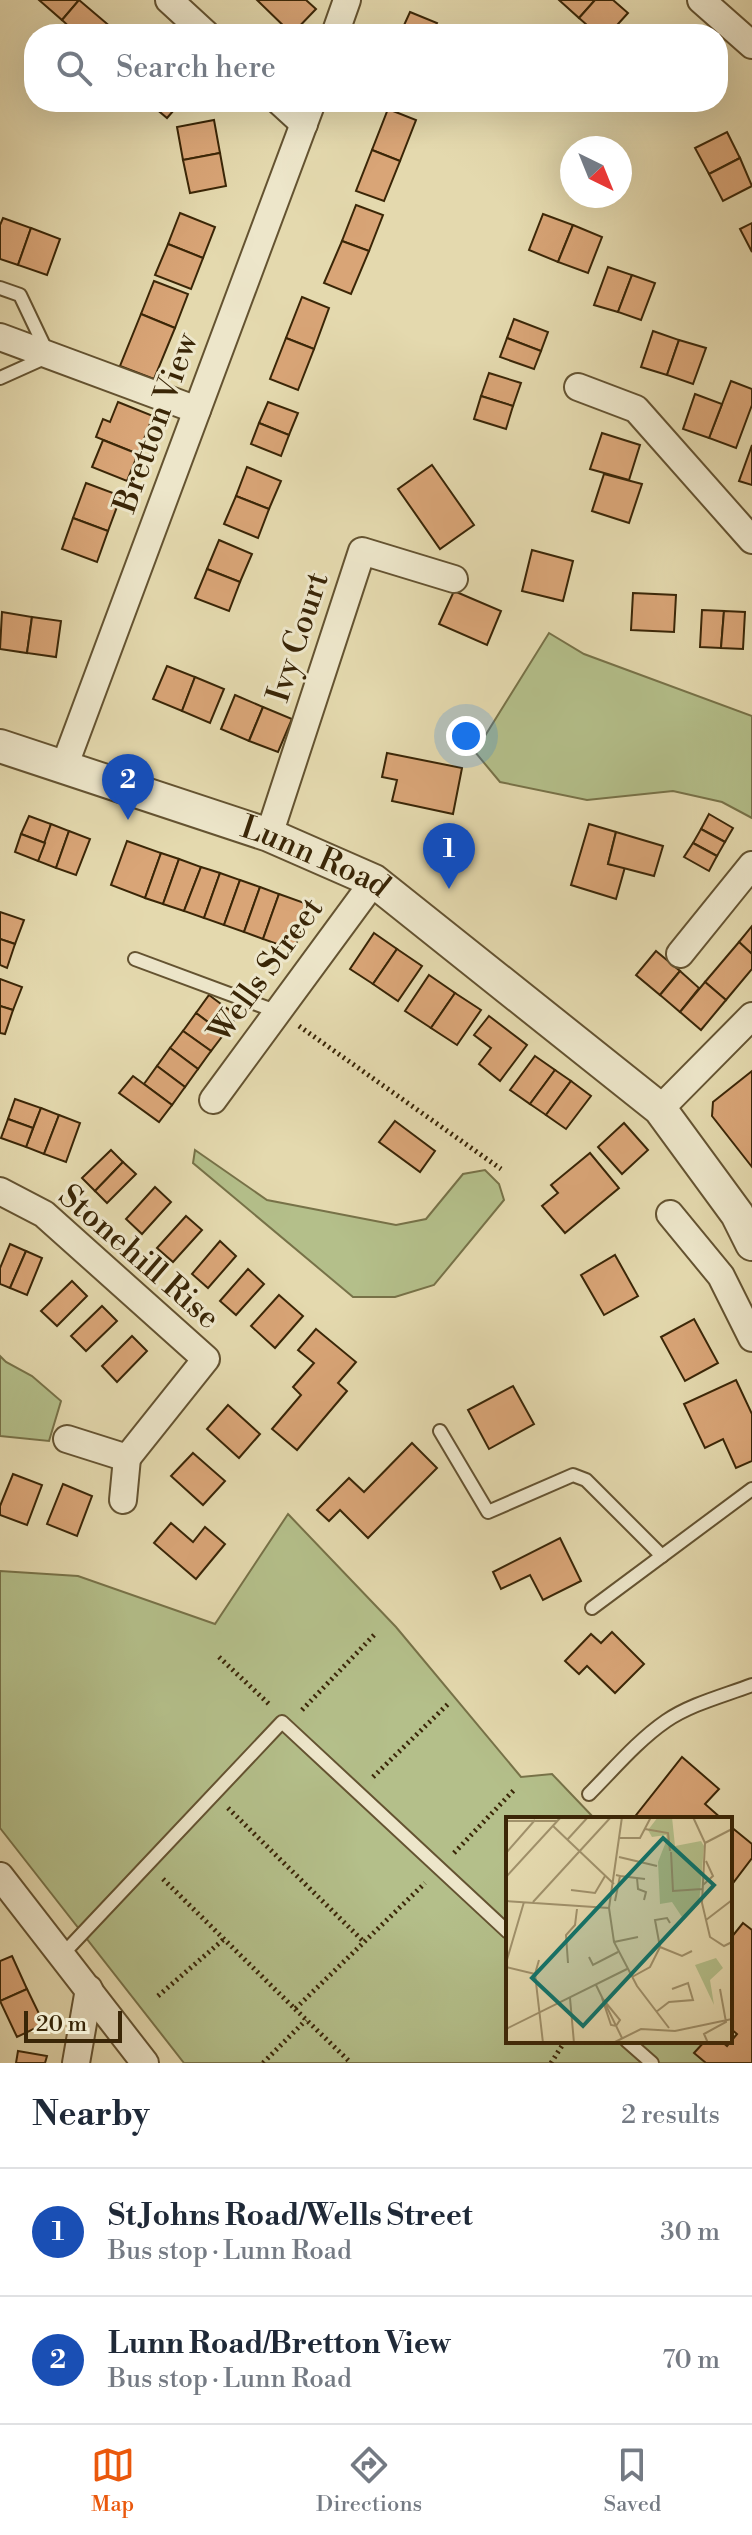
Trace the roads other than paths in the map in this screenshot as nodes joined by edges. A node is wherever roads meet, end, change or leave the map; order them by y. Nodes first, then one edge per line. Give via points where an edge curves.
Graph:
1 (169, 0) edge
2 (347, 0) edge
3 (701, 0) edge
4 (195, 24) edge
5 (339, 24) edge
6 (752, 45) edge
7 (308, 113) edge
8 (0, 288) edge
9 (0, 337) edge
10 (49, 356) junction
11 (0, 378) edge
12 (578, 387) dead end
13 (197, 410) junction
14 (752, 540) edge
15 (454, 579) dead end
16 (0, 746) edge
17 (64, 767) junction
18 (269, 835) junction
19 (752, 865) edge
20 (374, 881) junction
21 (680, 954) dead end
22 (135, 959) dead end
23 (279, 1012) junction
24 (752, 1016) edge
25 (213, 1100) dead end
26 (660, 1109) junction
27 (0, 1191) edge
28 (744, 1209) edge
29 (670, 1214) dead end
30 (752, 1244) edge
31 (752, 1338) edge
32 (440, 1431) dead end
33 (67, 1439) dead end
34 (127, 1458) junction
35 (752, 1489) edge
36 (123, 1500) dead end
37 (662, 1556) junction
38 (592, 1608) dead end
39 (752, 1685) edge
40 (589, 1794) dead end
41 (0, 1876) edge
42 (506, 1930) edge
43 (62, 1955) junction
44 (89, 1989) junction
45 (629, 2043) edge
46 (76, 2063) edge
47 (145, 2063) edge
48 (652, 2063) edge

1 - 4 street
2 - 5 street
3 - 6 street
7 - 13 street, Bretton View
8 - 10 lane via 20,295
9 - 10 street
10 - 11 lane
10 - 13 street
12 - 14 street via 636,409
13 - 17 street, Bretton View
15 - 18 street, Ivy Court via 362,551
16 - 17 street, Lunn Road
17 - 18 street, Lunn Road
18 - 20 street, Lunn Road
19 - 21 street
20 - 23 street, Wells Street
20 - 26 street, Lunn Road
22 - 23 lane
23 - 25 street, Wells Street
24 - 26 street
26 - 28 street, Lunn Road
27 - 34 street, Stonehill Rise via 44,1214 206,1359
28 - 30 street, Lunn Road
29 - 31 street via 721,1276
32 - 37 lane via 488,1512 573,1475 586,1480
33 - 34 street
34 - 36 street
35 - 37 lane
37 - 38 lane
39 - 40 lane via 668,1720
41 - 43 street
42 - 43 lane via 285,1724
43 - 44 street
44 - 46 street
44 - 47 street
45 - 48 lane

